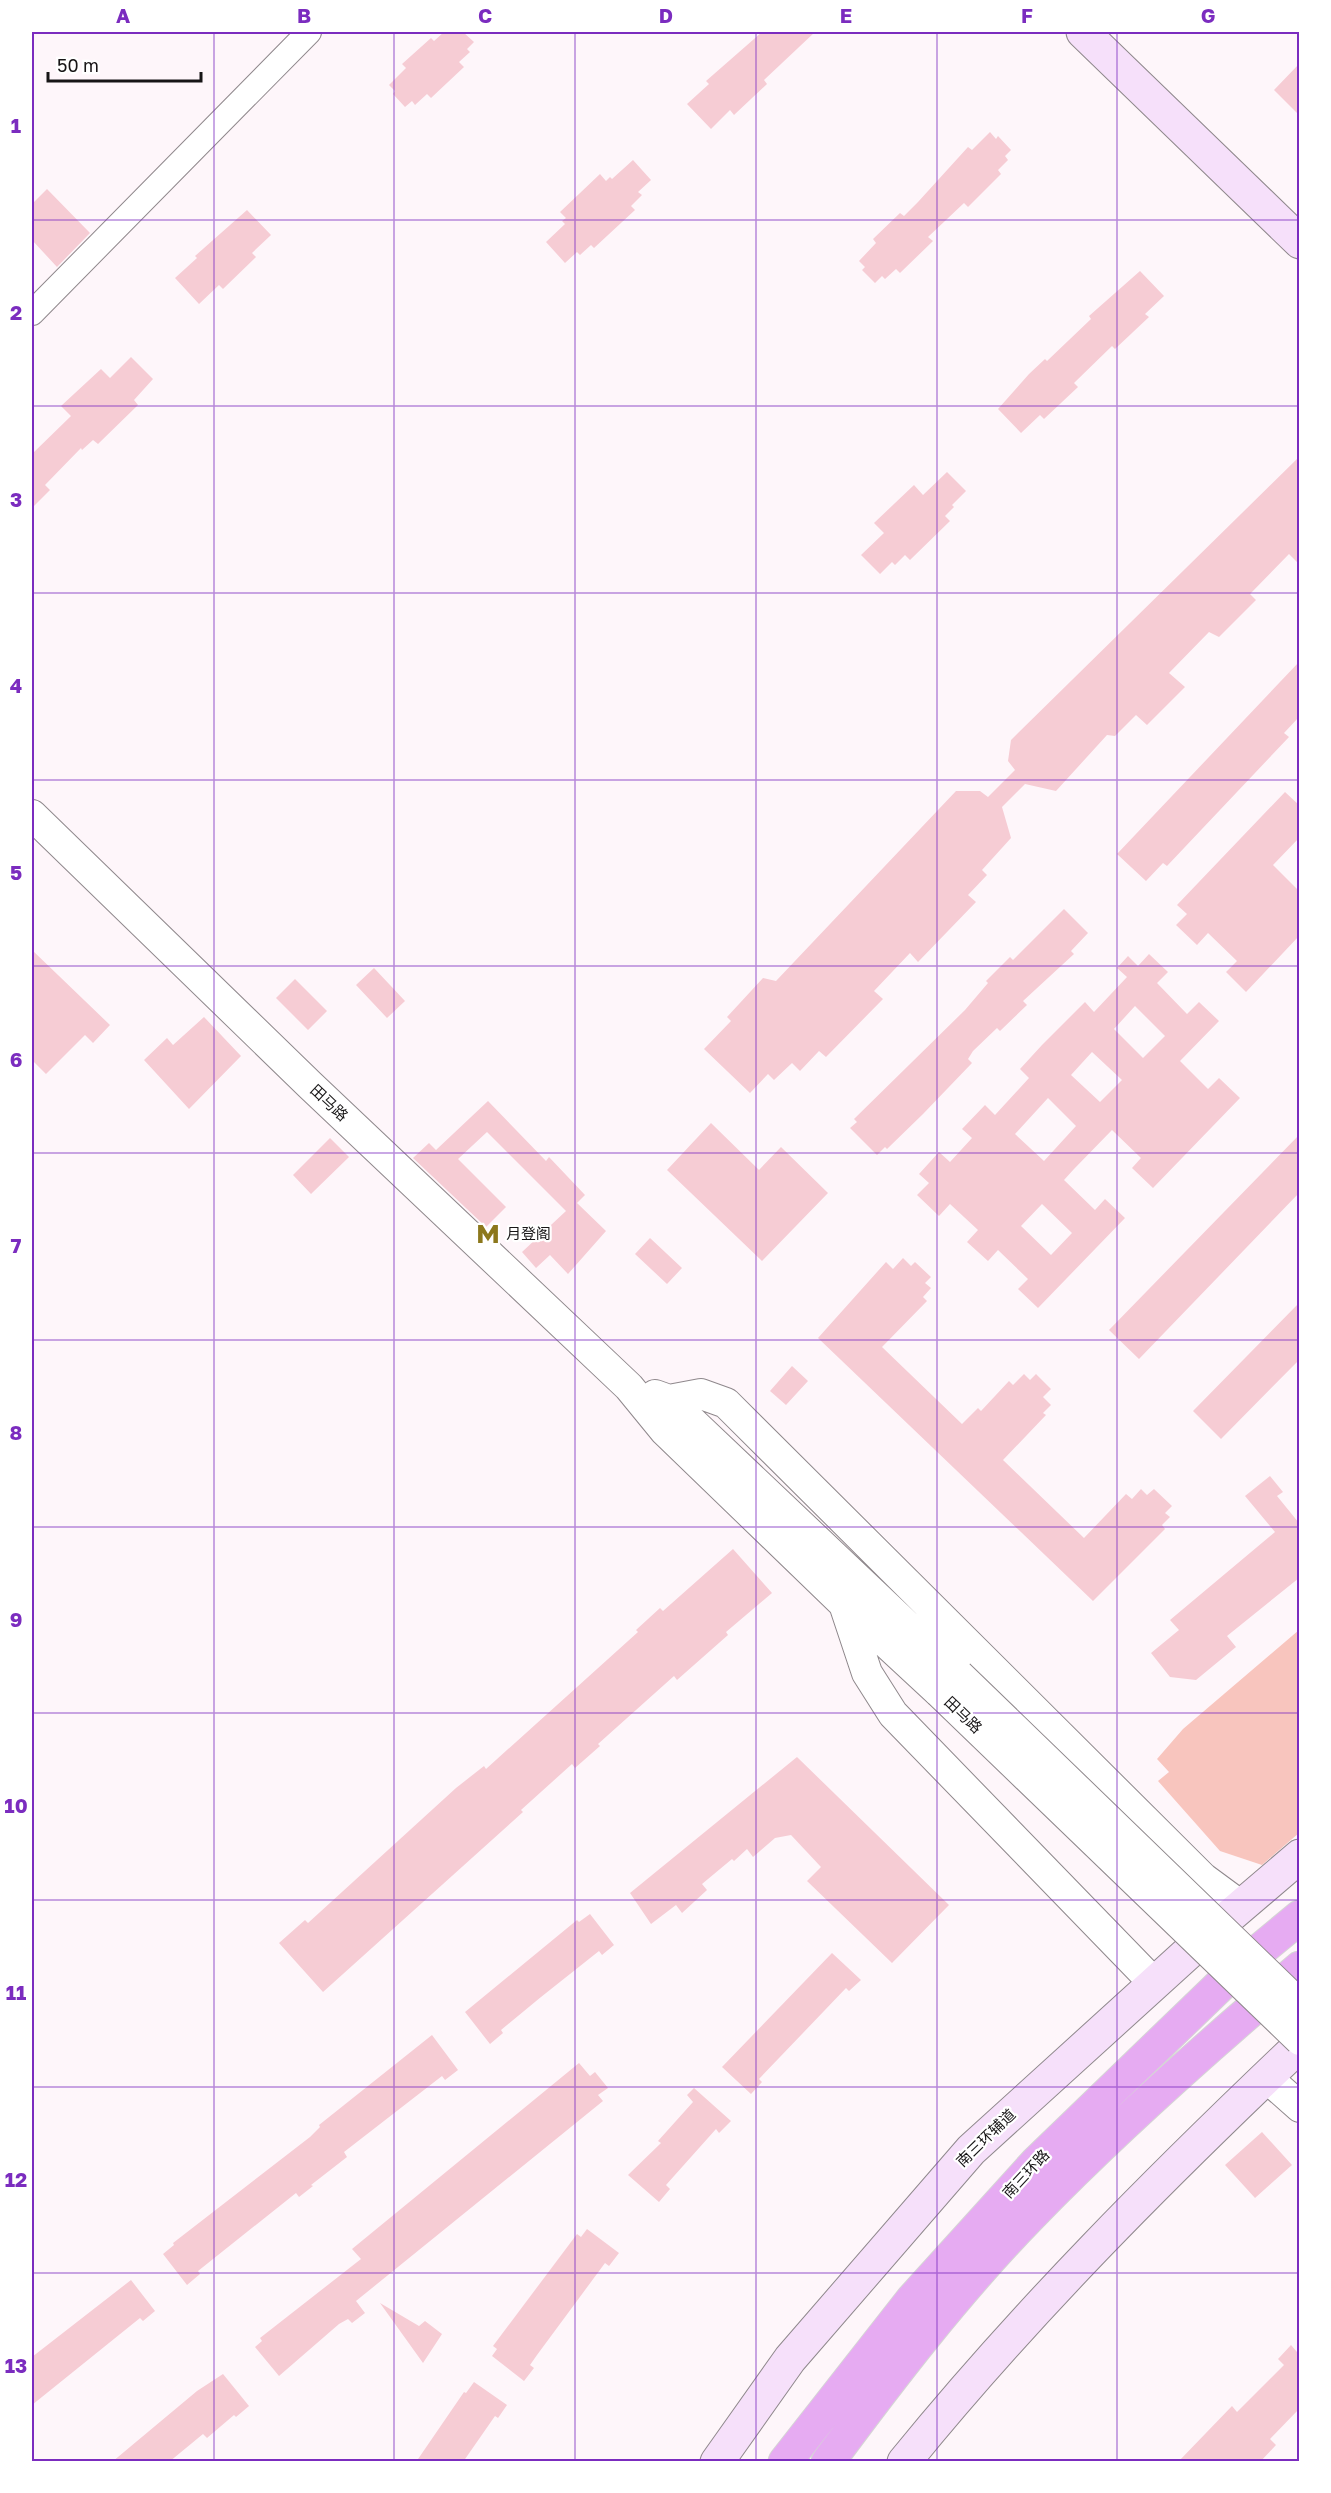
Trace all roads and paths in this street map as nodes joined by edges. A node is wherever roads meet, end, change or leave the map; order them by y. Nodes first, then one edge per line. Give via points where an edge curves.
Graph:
1 (309, 32) edge
2 (1083, 32) edge
3 (1299, 242) edge
4 (32, 313) edge
5 (32, 815) edge
6 (629, 1387) junction
7 (669, 1400) junction
8 (844, 1604) junction
9 (949, 1684) junction
10 (1299, 1856) edge
11 (1241, 1906) junction
12 (1299, 1917) edge
13 (1299, 1968) edge
14 (1154, 1983) junction
15 (1299, 2005) edge
16 (1299, 2040) edge
17 (1299, 2045) edge
18 (1266, 2077) junction
19 (1299, 2107) edge
20 (793, 2450) edge
21 (829, 2461) edge
22 (717, 2462) edge
23 (904, 2462) edge

1 - 4 street
2 - 3 main road
5 - 6 street, 田马路
6 - 7 street, 田马路
6 - 8 street, 田马路 via 665,1431
7 - 9 street, 田马路
7 - 11 street via 701,1394 726,1403 1203,1878
8 - 9 street, 田马路
8 - 14 street via 867,1673 893,1714
9 - 15 street, 田马路, bridge
9 - 16 street, 田马路, bridge
10 - 11 main road, 南三环辅道
11 - 14 main road, 南三环辅道
12 - 20 highway, 南三环路 via 1236,1970 1037,2162 912,2300
13 - 21 highway via 1176,2077 1029,2217 933,2326
14 - 22 main road, 南三环辅道 via 971,2150 790,2359
17 - 18 main road
18 - 19 street
18 - 23 main road via 1150,2189 966,2385

